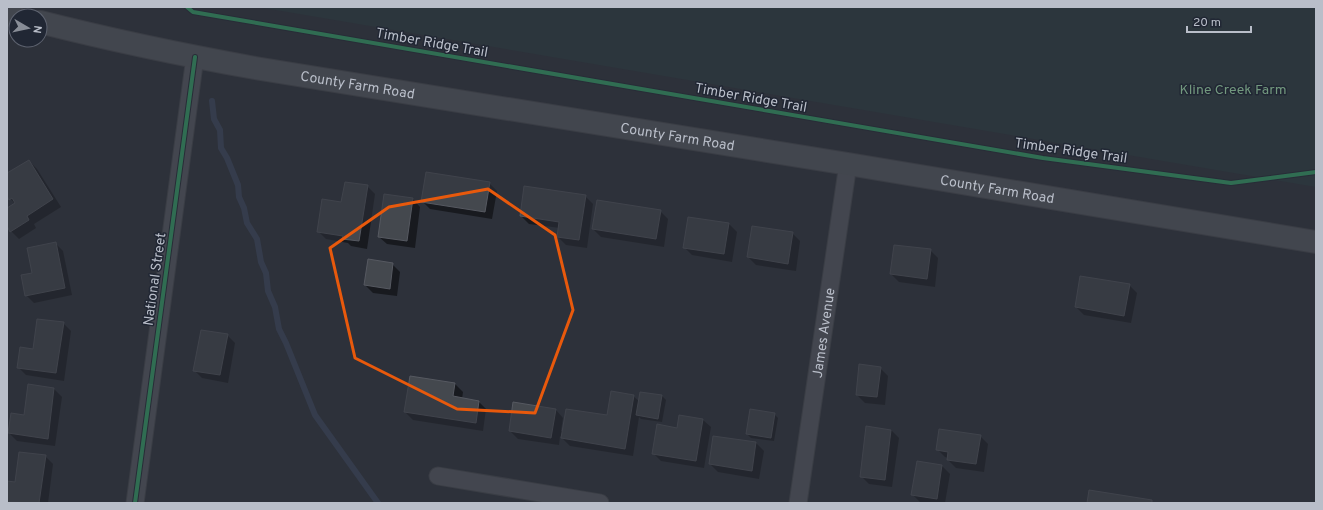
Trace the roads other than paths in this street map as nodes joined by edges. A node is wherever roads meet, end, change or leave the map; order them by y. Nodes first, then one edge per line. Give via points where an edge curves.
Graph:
1 (48, 24) edge
2 (196, 57) junction
3 (848, 164) junction
4 (1316, 242) edge
5 (438, 476) dead end
6 (135, 503) edge
7 (600, 503) edge
8 (798, 503) edge

1 - 2 main road, County Farm Road
2 - 3 main road, County Farm Road
2 - 6 street, National Street
3 - 4 main road, County Farm Road
3 - 8 street, James Avenue
5 - 7 street

